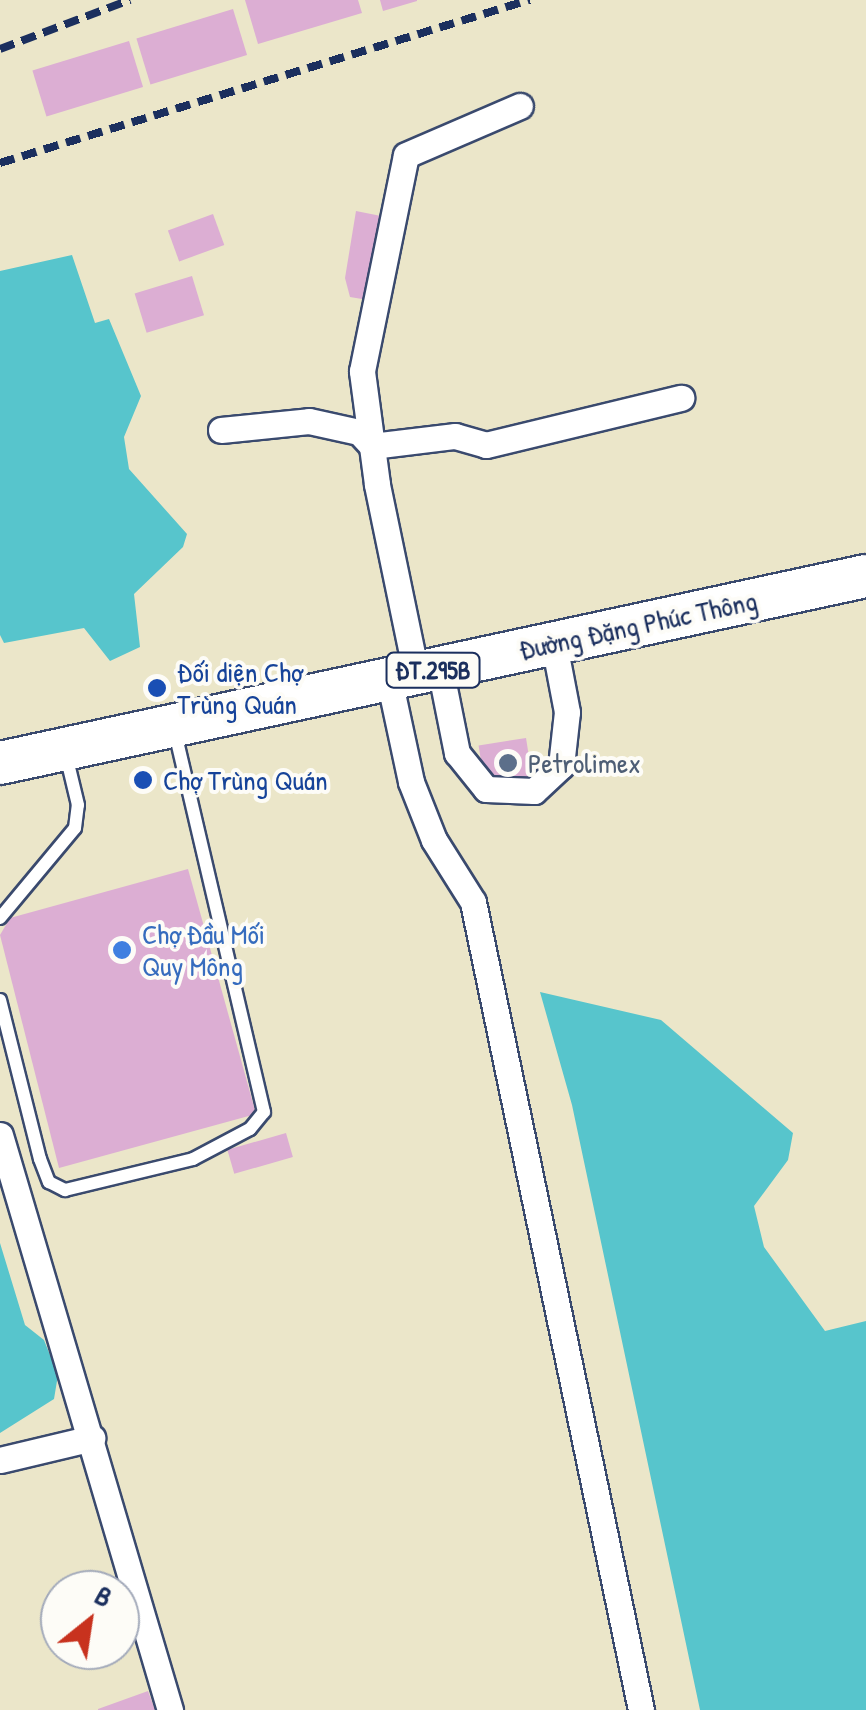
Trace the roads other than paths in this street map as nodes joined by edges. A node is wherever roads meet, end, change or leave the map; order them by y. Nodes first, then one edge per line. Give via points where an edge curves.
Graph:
1 (520, 106) dead end
2 (681, 398) dead end
3 (221, 430) dead end
4 (372, 446) junction
5 (866, 576) edge
6 (554, 644) junction
7 (415, 674) junction
8 (173, 726) junction
9 (65, 750) junction
10 (0, 764) edge
11 (0, 918) edge
12 (0, 1000) edge
13 (0, 1135) edge
14 (92, 1438) junction
15 (0, 1460) edge
16 (170, 1710) edge
17 (641, 1710) edge

1 - 4 street via 406,155 362,371
2 - 4 street via 486,445 455,436
3 - 4 street via 309,421 359,432
4 - 7 street
5 - 6 main road, Đường Đặng Phúc Thông / ĐT.295B
6 - 7 main road, Đường Đặng Phúc Thông / ĐT.295B
6 - 7 street via 567,712 561,766 534,791 486,788 457,753
7 - 8 main road, Đường Đặng Phúc Thông / ĐT.295B
7 - 17 street via 411,782 434,840 473,902
8 - 9 main road, Đường Đặng Phúc Thông / ĐT.295B
8 - 12 lane via 264,1112 250,1129 193,1159 65,1190 49,1182 40,1159
9 - 10 main road, Đường Đặng Phúc Thông / ĐT.295B
9 - 11 lane via 78,804 75,828
13 - 14 street
14 - 15 street
14 - 16 street

